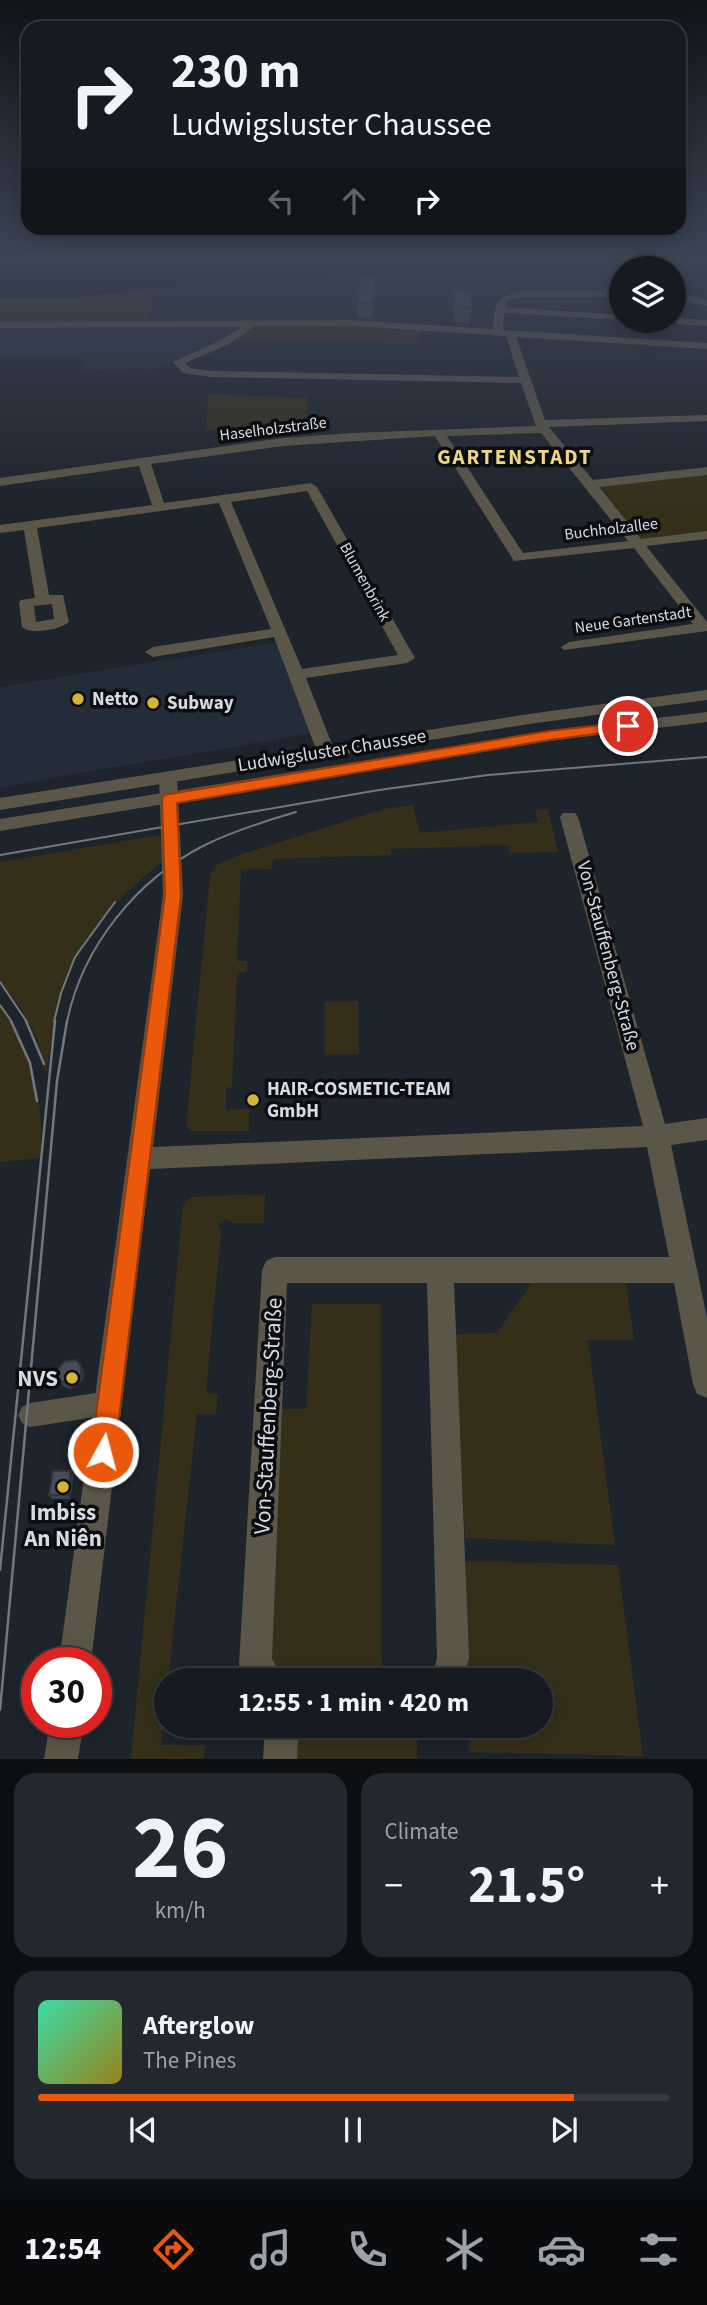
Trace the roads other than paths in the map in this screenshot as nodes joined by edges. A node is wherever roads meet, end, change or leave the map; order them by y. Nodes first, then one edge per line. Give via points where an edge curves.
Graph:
1 (224, 342) edge
2 (508, 342) edge
3 (646, 342) edge
4 (707, 346) edge
5 (524, 380) junction
6 (707, 418) edge
7 (542, 427) junction
8 (439, 433) junction
9 (144, 462) junction
10 (707, 471) edge
11 (0, 482) edge
12 (590, 484) junction
13 (224, 499) junction
14 (159, 507) junction
15 (30, 525) junction
16 (0, 529) edge
17 (707, 535) edge
18 (639, 544) junction
19 (43, 601) dead end
20 (705, 627) edge
21 (280, 632) junction
22 (569, 647) dead end
23 (153, 652) dead end
24 (297, 675) junction
25 (707, 695) edge
26 (707, 717) edge
27 (326, 752) junction
28 (168, 777) junction
29 (169, 799) junction
30 (0, 804) edge
31 (569, 817) dead end
32 (0, 825) edge
33 (707, 1129) edge
34 (657, 1136) junction
35 (139, 1159) junction
36 (440, 1268) junction
37 (684, 1270) junction
38 (707, 1384) edge
39 (109, 1403) junction
40 (30, 1415) dead end
41 (77, 1647) edge
42 (258, 1668) edge
43 (450, 1668) edge
44 (64, 1738) edge
45 (281, 1738) edge
46 (61, 1759) edge
47 (280, 1759) edge

1 - 5 street via 178,362 187,370 224,375
2 - 5 street
3 - 4 street
5 - 7 street
6 - 7 street, Haselholzstraße
7 - 8 street, Haselholzstraße
7 - 12 street, Neue Gartenstadt
8 - 9 street, Haselholzstraße via 283,442
8 - 18 street, Buchholzallee via 519,558
9 - 11 street, Haselholzstraße
9 - 14 street
10 - 12 street
12 - 18 street, Neue Gartenstadt
13 - 14 street, Blumenbrink
13 - 21 street
13 - 24 street, Blumenbrink via 311,487 407,658
14 - 15 street, Blumenbrink
15 - 16 street, Blumenbrink
15 - 19 street
17 - 18 street, Buchholzallee
18 - 20 street, Neue Gartenstadt
20 - 22 street, Neue Gartenstadt
21 - 23 street
21 - 24 street
24 - 27 street
25 - 27 street, Ludwigsluster Chaussee
26 - 29 street, Ludwigsluster Chaussee via 549,736
27 - 28 street, Ludwigsluster Chaussee
28 - 29 street
28 - 30 street, Ludwigsluster Chaussee
29 - 32 street, Ludwigsluster Chaussee
29 - 35 street via 173,895
31 - 34 street, Von-Stauffenberg-Straße
33 - 34 street
34 - 35 street
34 - 37 street, Von-Stauffenberg-Straße
35 - 39 street
36 - 37 street, Von-Stauffenberg-Straße
36 - 42 street, Von-Stauffenberg-Straße via 275,1270
36 - 43 street via 451,1552
37 - 38 street, Von-Stauffenberg-Straße
39 - 40 street
39 - 41 street
44 - 46 street
45 - 47 street

